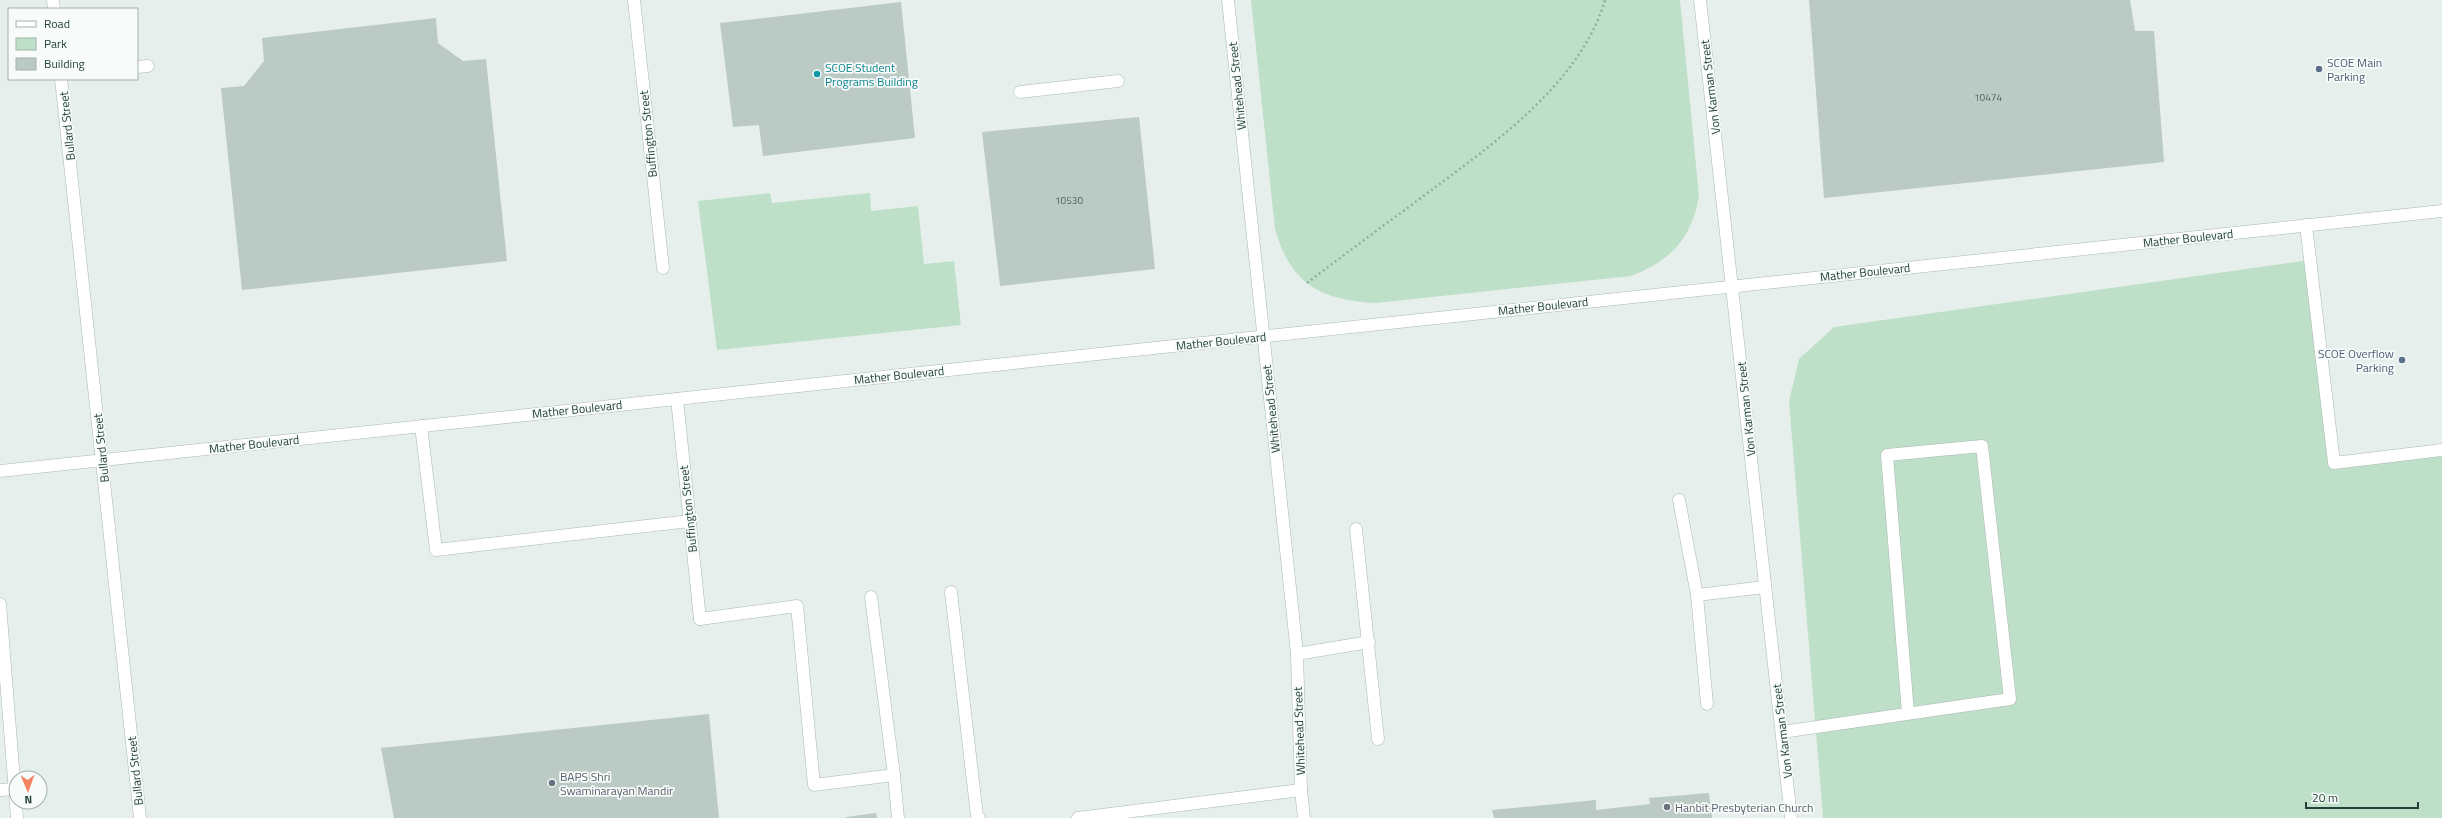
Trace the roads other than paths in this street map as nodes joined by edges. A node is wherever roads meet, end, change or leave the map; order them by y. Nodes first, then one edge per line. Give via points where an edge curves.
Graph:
1 (634, 0) edge
2 (1228, 0) edge
3 (1700, 0) edge
4 (61, 80) edge
5 (1118, 81) dead end
6 (1020, 92) dead end
7 (2442, 211) edge
8 (2306, 225) junction
9 (663, 268) dead end
10 (1733, 286) junction
11 (1263, 336) junction
12 (676, 399) junction
13 (421, 426) junction
14 (2442, 450) edge
15 (102, 460) junction
16 (0, 471) edge
17 (1679, 500) dead end
18 (690, 521) junction
19 (1356, 529) dead end
20 (1764, 587) junction
21 (951, 592) dead end
22 (1697, 595) junction
23 (871, 597) dead end
24 (0, 604) edge
25 (1369, 642) junction
26 (1297, 654) junction
27 (1707, 704) dead end
28 (1908, 713) junction
29 (1782, 732) junction
30 (1378, 739) dead end
31 (13, 770) edge
32 (894, 775) junction
33 (1301, 790) junction
34 (140, 818) edge
35 (898, 818) edge
36 (979, 818) edge
37 (1078, 818) edge
38 (1304, 818) edge
39 (1791, 818) edge

1 - 9 street, Buffington Street
2 - 11 street, Whitehead Street
3 - 10 street, Von Karman Street
4 - 15 street, Bullard Street
5 - 6 street
7 - 8 street, Mather Boulevard
8 - 10 street, Mather Boulevard
8 - 14 street via 2334,463
10 - 11 street, Mather Boulevard
10 - 20 street, Von Karman Street
11 - 12 street, Mather Boulevard
11 - 26 street, Whitehead Street
12 - 13 street, Mather Boulevard
12 - 18 street, Buffington Street
13 - 15 street, Mather Boulevard
13 - 18 street via 436,550
15 - 16 street, Mather Boulevard
15 - 34 street, Bullard Street
17 - 22 street
18 - 32 street, Buffington Street via 700,619 797,606 814,785
19 - 25 street
20 - 22 street
20 - 29 street, Von Karman Street
21 - 36 street
22 - 27 street
23 - 32 street
24 - 31 street
25 - 26 street
25 - 30 street
26 - 33 street, Whitehead Street
28 - 28 street via 2010,699 1982,446 1887,455
28 - 29 street
29 - 39 street, Von Karman Street
32 - 35 street
33 - 37 street
33 - 38 street, Whitehead Street

